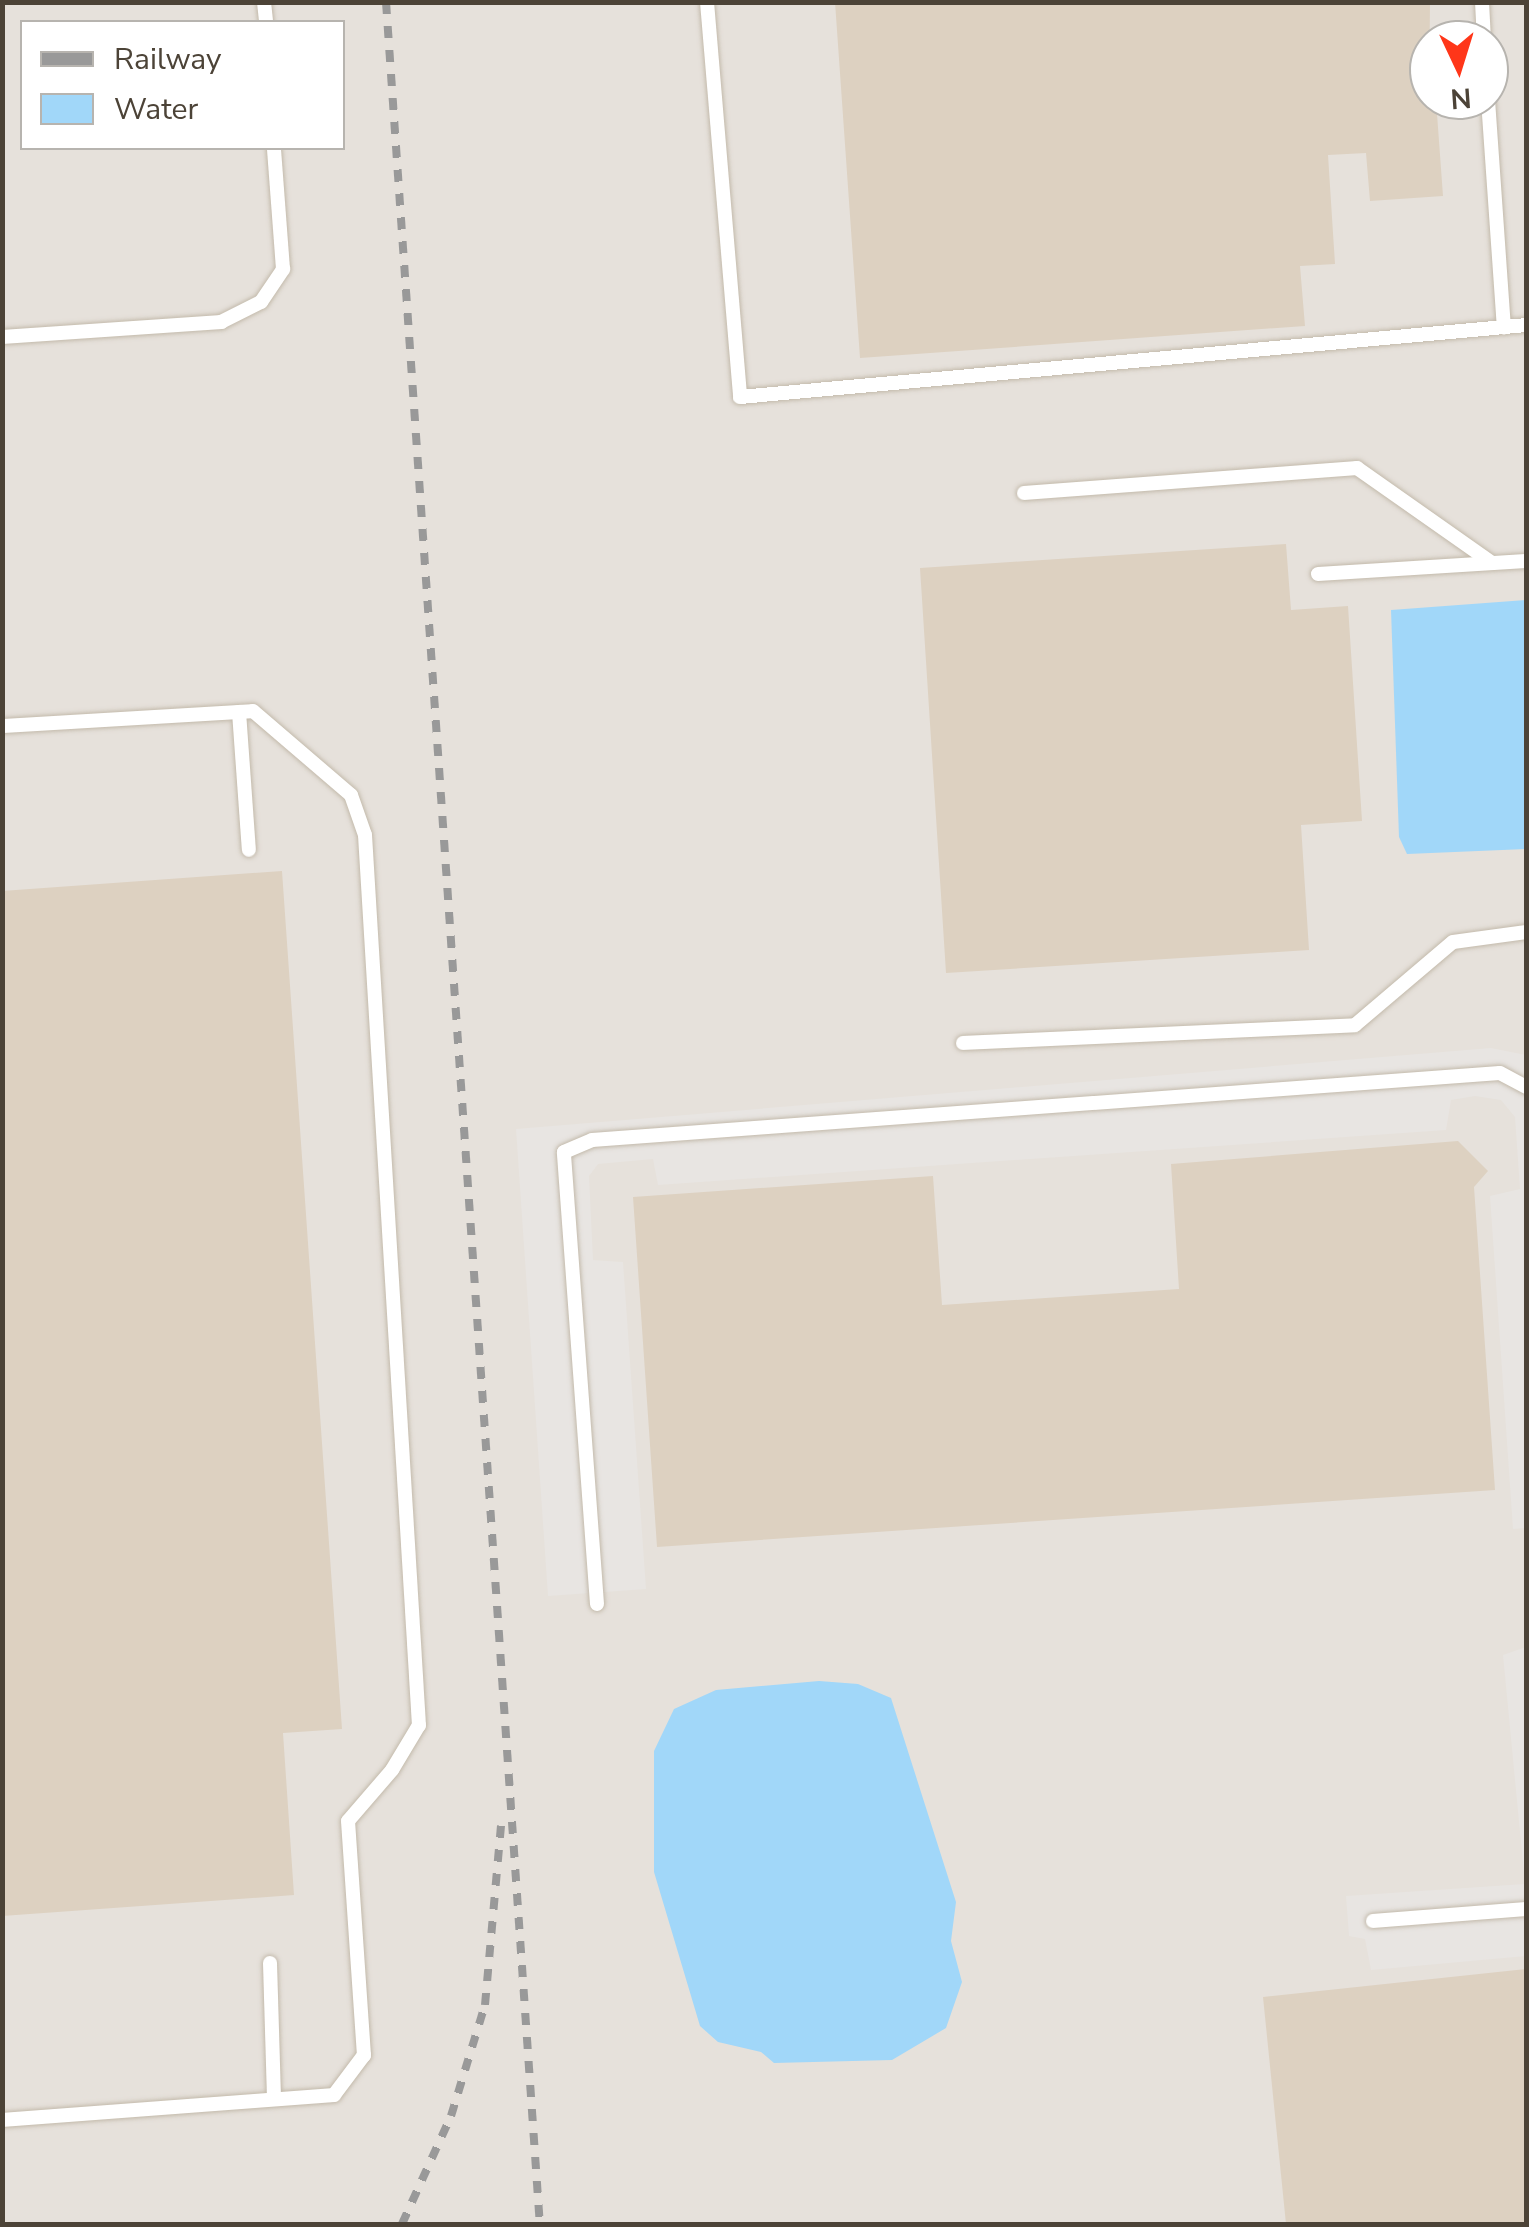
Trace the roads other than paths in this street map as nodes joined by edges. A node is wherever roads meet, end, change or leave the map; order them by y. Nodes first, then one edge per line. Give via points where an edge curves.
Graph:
1 (707, 2) edge
2 (1489, 120) edge
3 (274, 150) edge
4 (1526, 325) edge
5 (1504, 327) junction
6 (2, 337) edge
7 (1024, 493) dead end
8 (1526, 561) edge
9 (1492, 563) junction
10 (1318, 574) dead end
11 (239, 712) junction
12 (2, 726) edge
13 (248, 850) dead end
14 (1526, 932) edge
15 (963, 1043) dead end
16 (1526, 1087) edge
17 (597, 1604) dead end
18 (1526, 1909) edge
19 (1373, 1921) dead end
20 (270, 1964) dead end
21 (274, 2100) junction
22 (2, 2120) edge

1 - 5 lane via 740,397
2 - 5 lane
3 - 6 lane via 283,269 261,302 221,322
4 - 5 lane
7 - 9 lane via 1356,468
8 - 9 lane
9 - 10 lane
11 - 12 lane
11 - 13 lane
11 - 21 lane via 254,710 351,795 365,835 419,1725 392,1770 348,1820 364,2055 334,2095
14 - 15 lane via 1454,942 1355,1024
16 - 17 lane via 1500,1073 592,1140 564,1152
18 - 19 lane
20 - 21 lane
21 - 22 lane

